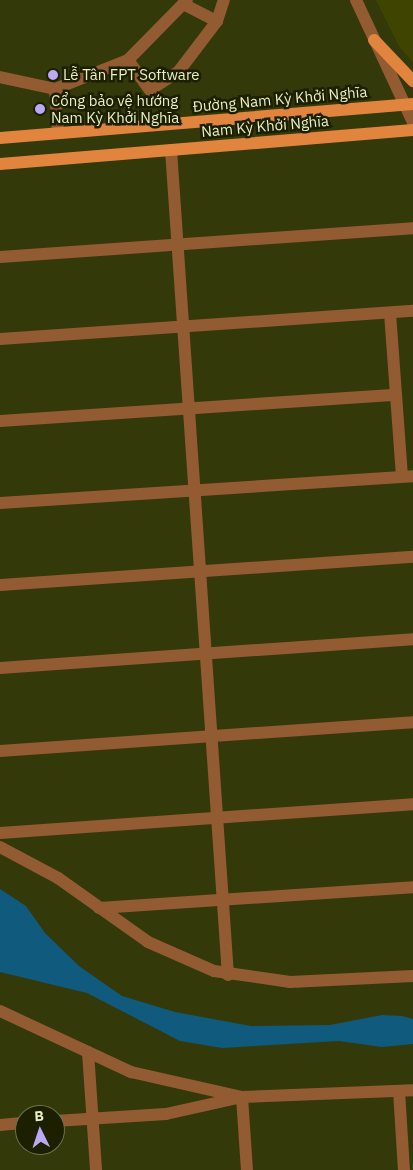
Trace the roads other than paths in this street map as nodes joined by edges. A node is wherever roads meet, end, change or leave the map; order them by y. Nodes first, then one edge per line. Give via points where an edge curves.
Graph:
1 (224, 0) edge
2 (356, 0) edge
3 (186, 2) edge
4 (217, 21) junction
5 (374, 40) junction
6 (128, 60) junction
7 (0, 77) edge
8 (413, 80) edge
9 (55, 89) junction
10 (408, 105) edge
11 (413, 122) edge
12 (413, 130) edge
13 (58, 133) junction
14 (0, 138) edge
15 (170, 150) junction
16 (0, 164) edge
17 (413, 228) edge
18 (178, 244) junction
19 (0, 257) edge
20 (413, 311) edge
21 (390, 313) junction
22 (183, 326) junction
23 (0, 339) edge
24 (396, 394) junction
25 (189, 408) junction
26 (0, 421) edge
27 (408, 476) edge
28 (195, 489) junction
29 (0, 503) edge
30 (413, 557) edge
31 (200, 571) junction
32 (0, 585) edge
33 (413, 639) edge
34 (206, 654) junction
35 (0, 668) edge
36 (413, 722) edge
37 (212, 736) junction
38 (0, 751) edge
39 (413, 804) edge
40 (217, 818) junction
41 (0, 833) edge
42 (0, 847) edge
43 (413, 887) edge
44 (223, 899) junction
45 (98, 908) junction
46 (228, 975) junction
47 (413, 976) edge
48 (0, 1010) edge
49 (88, 1052) junction
50 (413, 1090) edge
51 (399, 1091) junction
52 (242, 1097) junction
53 (92, 1119) junction
54 (65, 1120) edge
55 (15, 1124) edge
56 (0, 1125) edge
57 (96, 1170) edge
58 (246, 1170) edge
59 (404, 1170) edge

1 - 4 street
2 - 5 street
3 - 4 street
3 - 6 street
4 - 6 street via 179,71 150,90
5 - 8 main road
5 - 10 street
6 - 9 street
7 - 9 street
9 - 13 street
10 - 11 street
10 - 13 main road, Đường Nam Kỳ Khởi Nghĩa
12 - 15 main road, Nam Kỳ Khởi Nghĩa
13 - 14 main road, Đường Nam Kỳ Khởi Nghĩa
15 - 16 main road, Nam Kỳ Khởi Nghĩa
15 - 18 street
17 - 18 street
18 - 19 street
18 - 22 street
20 - 21 street
21 - 22 street
21 - 24 street
22 - 23 street
22 - 25 street
24 - 25 street
24 - 27 street
25 - 26 street
25 - 28 street
27 - 28 street
28 - 29 street
28 - 31 street
30 - 31 street
31 - 32 street
31 - 34 street
33 - 34 street
34 - 35 street
34 - 37 street
36 - 37 street
37 - 38 street
37 - 40 street
39 - 40 street
40 - 41 street
40 - 44 street
42 - 45 street via 58,878
43 - 44 street
44 - 45 street
44 - 46 street
45 - 46 street via 164,950
46 - 47 street via 316,982
48 - 49 street
49 - 52 street via 149,1078
49 - 53 street
50 - 51 street
51 - 52 street
51 - 59 street
52 - 53 street via 194,1110
52 - 58 street
53 - 54 street
53 - 57 street
55 - 56 street

